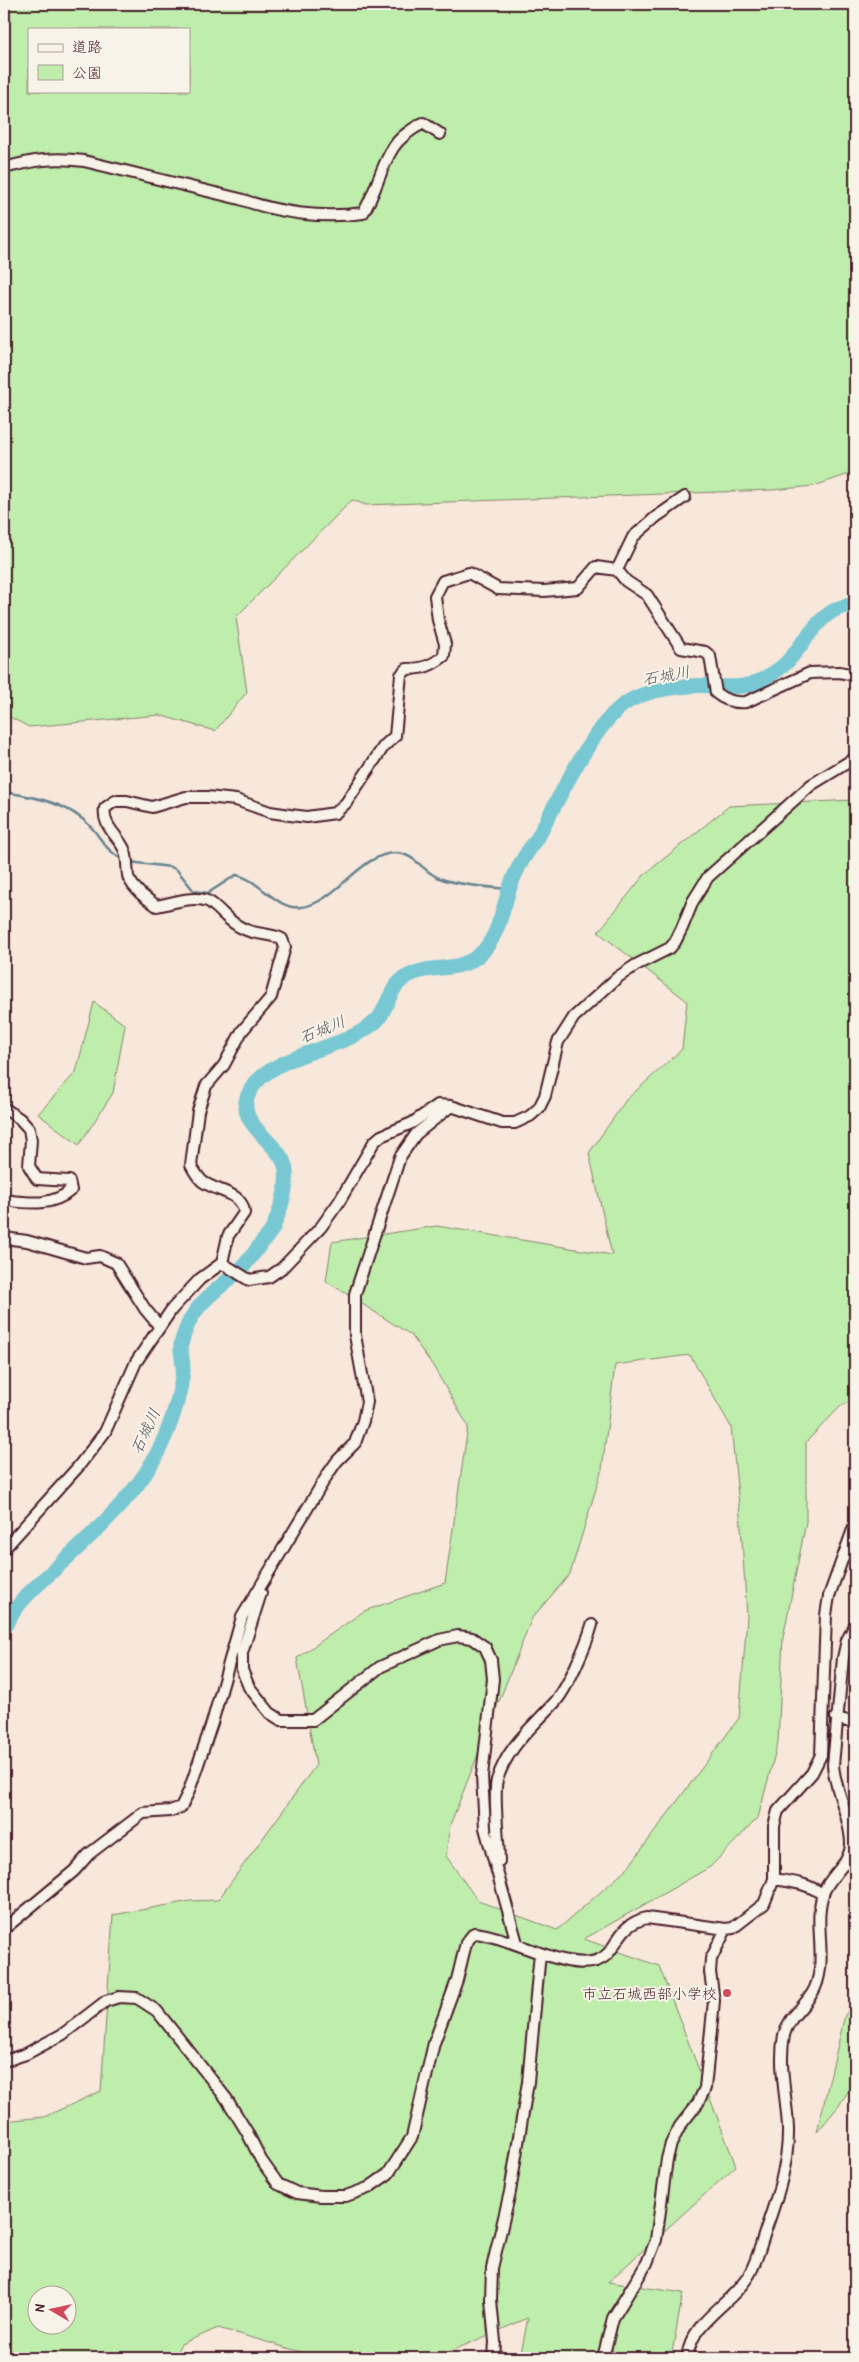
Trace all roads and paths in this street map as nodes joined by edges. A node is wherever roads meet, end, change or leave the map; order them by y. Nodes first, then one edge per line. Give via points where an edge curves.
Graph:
1 (440, 134) dead end
2 (4, 168) edge
3 (685, 497) dead end
4 (617, 570) junction
5 (855, 675) edge
6 (855, 758) edge
7 (451, 1106) junction
8 (4, 1108) edge
9 (4, 1200) edge
10 (4, 1238) edge
11 (223, 1264) junction
12 (160, 1327) junction
13 (855, 1524) edge
14 (4, 1549) edge
15 (267, 1575) junction
16 (592, 1625) dead end
17 (855, 1625) edge
18 (836, 1717) junction
19 (855, 1724) edge
20 (500, 1877) junction
21 (774, 1880) junction
22 (823, 1895) junction
23 (4, 1929) edge
24 (726, 1929) junction
25 (517, 1943) junction
26 (540, 1953) junction
27 (4, 2061) edge
28 (855, 2356) edge
29 (494, 2358) edge
30 (603, 2358) edge
31 (687, 2358) edge
32 (851, 2358) edge

1 - 2 street via 423,123 402,138 393,148 363,213 352,214 317,215 260,206 58,157
3 - 4 street via 633,537
4 - 5 street via 626,581 647,595 681,648 705,652 710,656 716,693 728,701 746,702 810,673
4 - 11 street via 596,567 578,588 544,591 498,589 469,573 443,581 436,596 445,644 444,656 432,666 422,670 407,669 401,675 395,736 384,746 346,803 335,813 307,817 290,815 236,800 207,797 186,797 152,807 115,801 105,808 107,826 124,848 129,864 128,877 139,894 158,906 196,899 210,902 231,923 248,931 282,939 285,947 271,997 242,1031 224,1065 206,1086 198,1111 190,1165 204,1183 237,1199 244,1206 244,1213 228,1236
6 - 7 street via 811,785 708,877 692,901 670,948 636,964 618,977 574,1018 558,1042 545,1096 530,1116 515,1124 502,1124
7 - 11 street via 438,1105 412,1123 374,1142 340,1202 288,1262 270,1277 249,1280
7 - 15 street via 416,1134 400,1157 355,1294 355,1335 366,1402 355,1443 328,1474
8 - 9 street via 28,1129 31,1140 29,1166 37,1178 69,1181 71,1190 61,1199 46,1202
10 - 12 street via 27,1241 86,1258 108,1258 116,1263
11 - 12 street via 200,1279
12 - 14 street via 136,1362 105,1432
13 - 21 street via 829,1596 826,1616 821,1755 812,1773 778,1811 774,1826
15 - 20 street via 242,1653 242,1670 249,1687 270,1713 281,1720 313,1720 380,1666 439,1640 458,1636 472,1638 485,1647 493,1679 482,1776 485,1828
15 - 23 street via 242,1617 212,1723 181,1807 143,1813 89,1854 74,1871
16 - 20 street via 587,1642 557,1700 534,1722 505,1760 496,1783
17 - 18 street via 843,1658
18 - 19 street
18 - 22 street via 834,1782 849,1829 851,1850
20 - 25 street
21 - 22 street via 811,1887
21 - 24 street via 764,1904 733,1928
22 - 31 street via 821,1961 815,1988 792,2015 780,2061 788,2129 775,2202 748,2277 698,2328
24 - 26 street via 647,1918 634,1921 624,1929 599,1961 577,1964
24 - 30 street via 711,1959 714,2001 705,2088 671,2144 656,2240 647,2263 613,2318
25 - 26 street
25 - 27 street via 474,1933 466,1943 434,2043 412,2137 388,2174 368,2188 346,2196 297,2193 278,2184 226,2098 157,2011 137,1998 119,1997 106,2001 63,2034 26,2054
26 - 29 street via 528,2082 510,2192 492,2268
28 - 32 street

